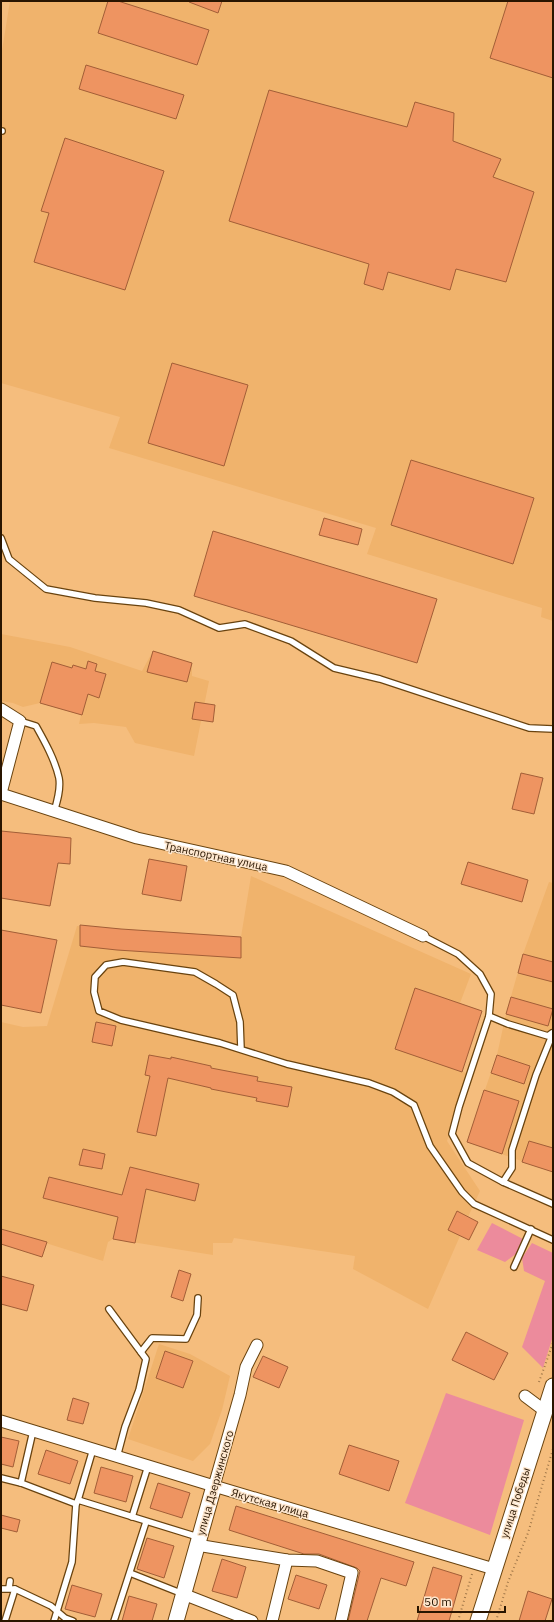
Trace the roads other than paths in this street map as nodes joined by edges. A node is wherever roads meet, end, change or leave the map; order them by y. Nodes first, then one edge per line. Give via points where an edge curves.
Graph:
1 (1, 538) edge
2 (1, 709) edge
3 (20, 721) junction
4 (553, 729) edge
5 (1, 794) edge
6 (54, 812) junction
7 (423, 936) joint
8 (489, 1016) junction
9 (553, 1033) edge
10 (241, 1049) junction
11 (503, 1182) junction
12 (553, 1204) edge
13 (531, 1229) junction
14 (553, 1240) edge
15 (514, 1267) dead end
16 (198, 1298) dead end
17 (109, 1309) dead end
18 (257, 1345) dead end
19 (141, 1352) junction
20 (553, 1386) edge
21 (525, 1396) dead end
22 (545, 1411) junction
23 (1, 1421) edge
24 (33, 1431) junction
25 (93, 1450) junction
26 (117, 1456) junction
27 (148, 1466) junction
28 (1, 1478) edge
29 (21, 1483) junction
30 (214, 1486) junction
31 (77, 1502) junction
32 (132, 1517) junction
33 (146, 1522) junction
34 (198, 1541) junction
35 (287, 1560) junction
36 (494, 1569) junction
37 (130, 1573) junction
38 (10, 1581) dead end
39 (1, 1589) edge
40 (12, 1589) junction
41 (183, 1594) junction
42 (58, 1613) junction
43 (5, 1621) edge
44 (54, 1621) edge
45 (73, 1621) edge
46 (114, 1621) edge
47 (176, 1621) edge
48 (252, 1621) edge
49 (272, 1621) edge
50 (341, 1621) edge
51 (478, 1621) edge

1 - 4 lane via 9,559 46,588 94,598 146,603 179,610 219,628 245,624 291,641 334,668 404,687 529,728
2 - 3 street
3 - 5 street
3 - 6 lane via 36,726 48,749 59,779 58,799
5 - 6 street, Транспортная улица
6 - 7 street, Транспортная улица via 136,838 286,871
7 - 8 lane via 458,954 480,974 491,994
8 - 9 lane via 548,1036
8 - 11 lane via 452,1134 468,1163
9 - 11 lane via 536,1075 512,1150 512,1168
10 - 10 lane via 121,1020 99,1011 94,992 95,977 106,965 123,962 195,972 233,995 240,1022
10 - 13 lane via 287,1064 369,1083 414,1104 430,1146 462,1192 474,1204
11 - 12 lane
13 - 14 lane
13 - 15 lane
16 - 19 lane via 197,1315 186,1339 152,1338
17 - 19 lane
18 - 30 street, улица Дзержинского via 246,1367
19 - 26 lane via 146,1359 139,1390
20 - 22 main road, улица Победы
21 - 22 street
22 - 36 main road, улица Победы
23 - 24 street, Якутская улица
24 - 25 street, Якутская улица
24 - 29 lane
25 - 26 street, Якутская улица
25 - 31 lane
26 - 27 street, Якутская улица
27 - 30 street, Якутская улица
27 - 32 lane
28 - 29 lane
29 - 31 lane
30 - 34 main road, улица Дзержинского
30 - 36 street, Якутская улица
31 - 32 lane
31 - 42 lane via 72,1562
32 - 33 lane
33 - 34 lane
33 - 37 lane
34 - 35 street
34 - 41 main road, улица Дзержинского
35 - 49 street
35 - 50 street via 317,1561 352,1573
36 - 51 main road, улица Победы
37 - 41 lane
37 - 46 lane
38 - 40 lane
39 - 40 lane
40 - 42 lane via 51,1606
40 - 43 lane
41 - 47 main road, улица Дзержинского
41 - 48 street
42 - 44 lane
42 - 45 lane

